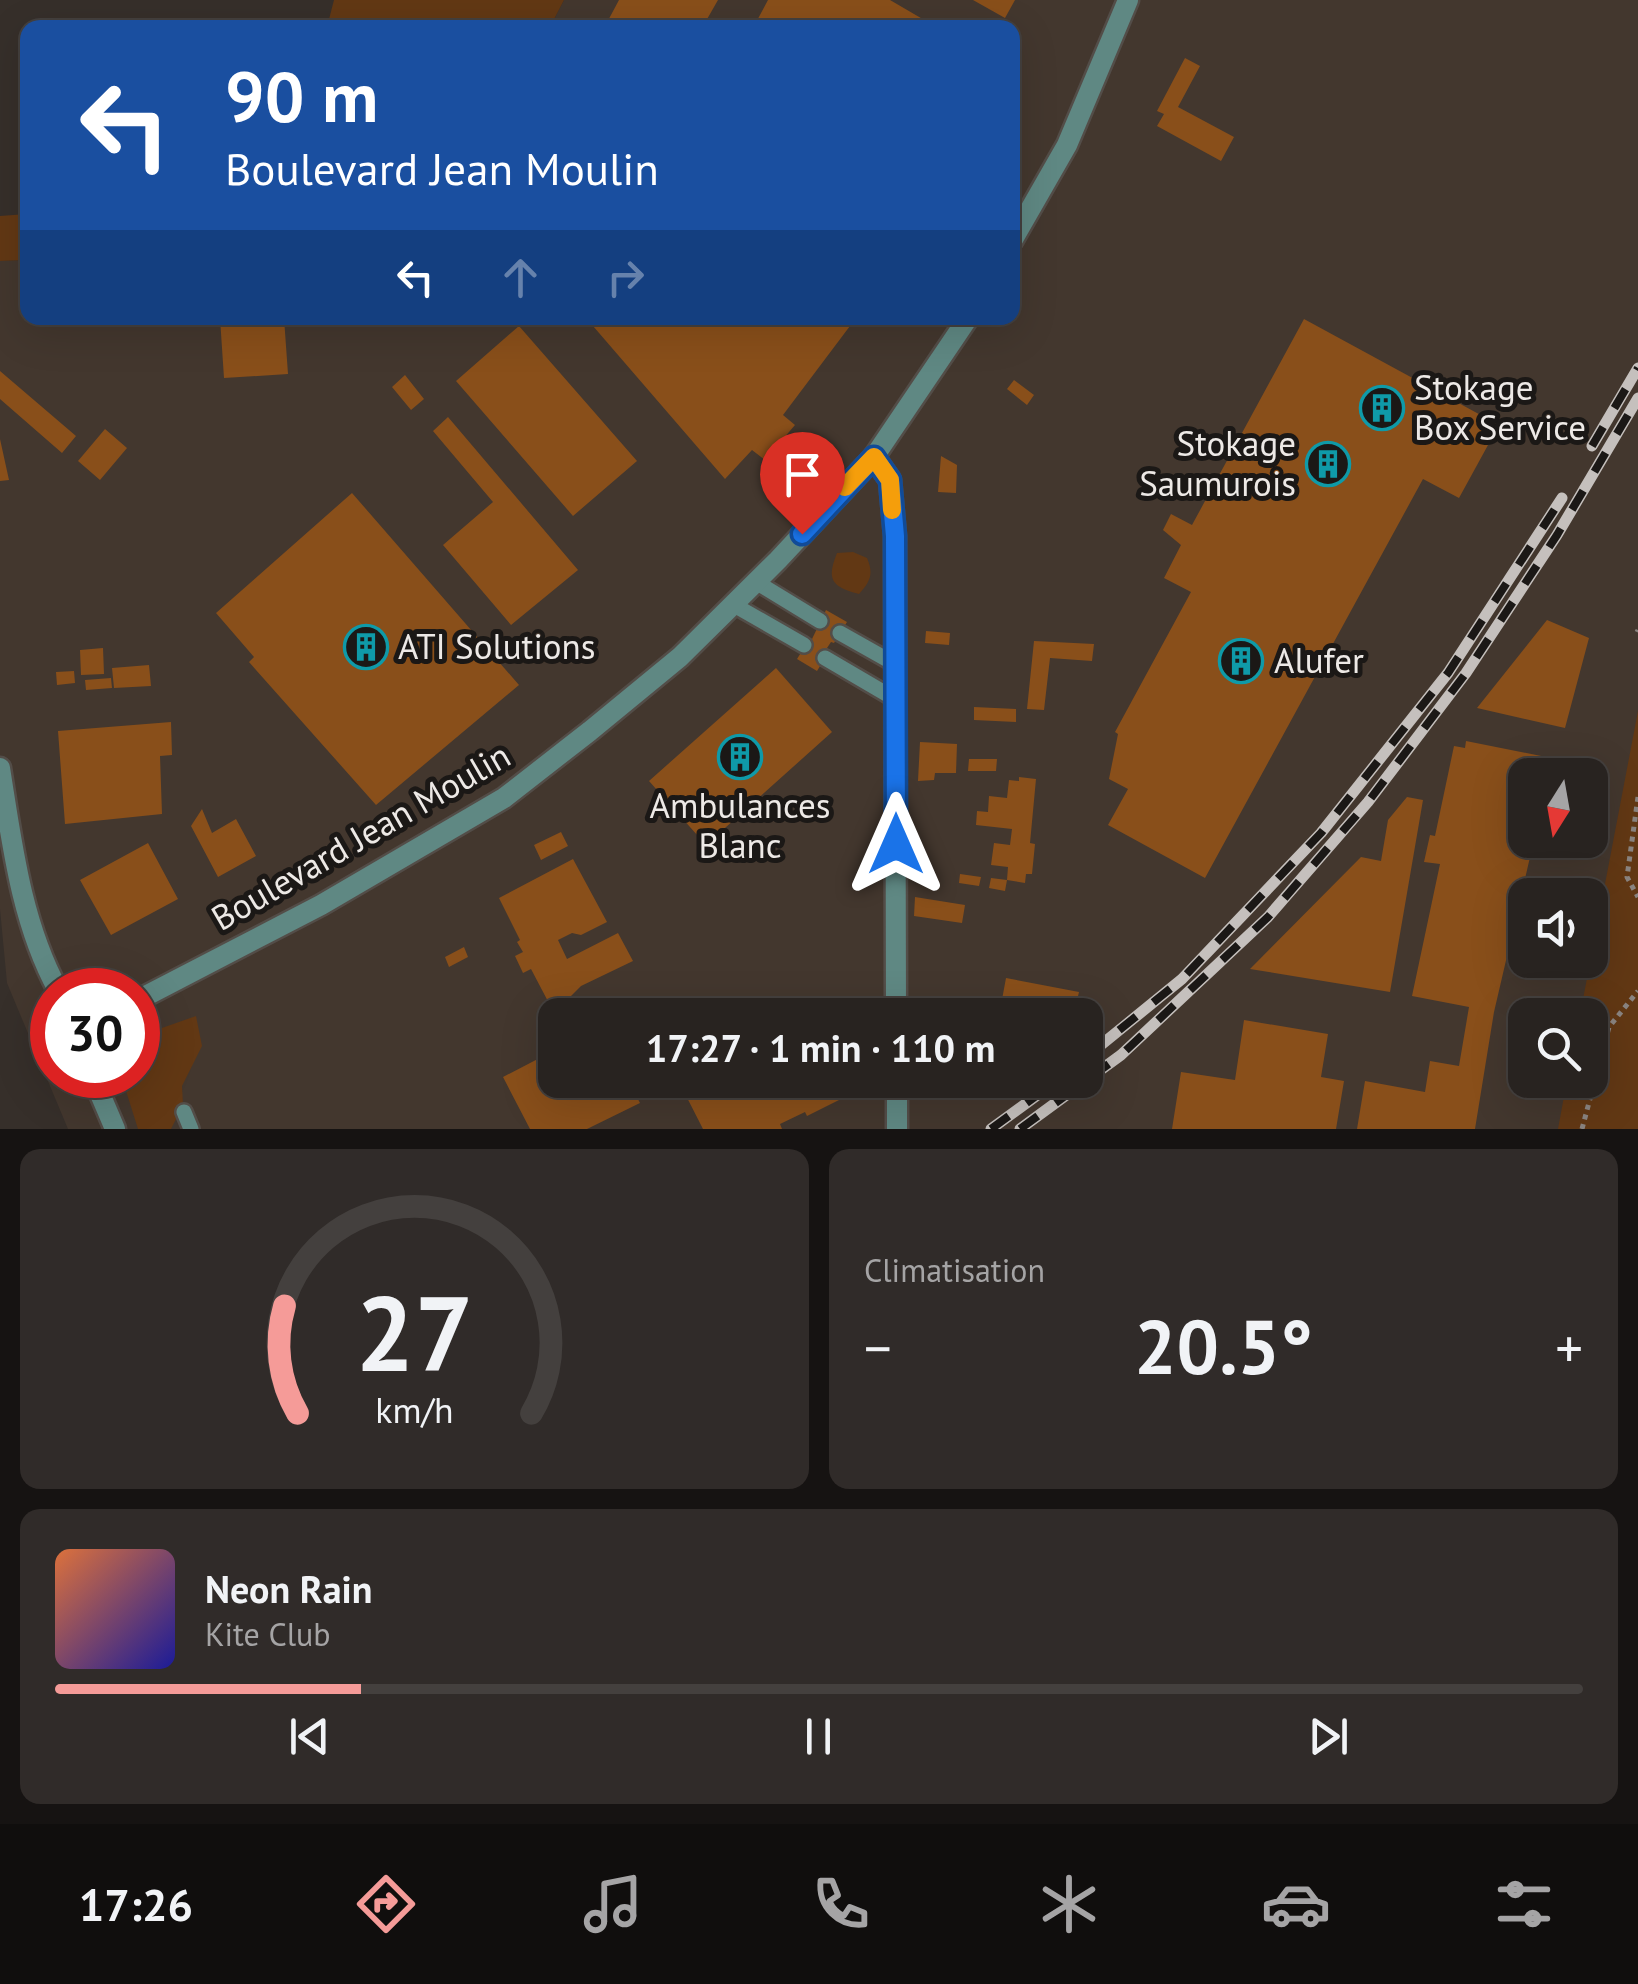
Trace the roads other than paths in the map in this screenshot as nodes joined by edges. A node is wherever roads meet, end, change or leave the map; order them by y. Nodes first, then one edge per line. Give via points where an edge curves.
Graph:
1 (1128, 0) edge
2 (1020, 228) edge
3 (963, 325) edge
4 (874, 457) junction
5 (756, 582) junction
6 (734, 604) junction
7 (820, 621) dead end
8 (840, 633) dead end
9 (804, 645) dead end
10 (825, 658) dead end
11 (895, 664) junction
12 (895, 699) junction
13 (0, 768) edge
14 (46, 968) edge
15 (160, 989) edge
16 (896, 998) edge
17 (102, 1098) edge
18 (896, 1098) edge
19 (184, 1112) dead end
20 (115, 1129) edge
21 (191, 1129) edge
22 (897, 1129) edge

1 - 2 street via 1068,144
3 - 4 street, Boulevard Jean Moulin
4 - 5 street, Boulevard Jean Moulin
4 - 11 street via 890,480
5 - 6 street, Boulevard Jean Moulin
5 - 7 lane
6 - 9 lane
6 - 15 street, Boulevard Jean Moulin via 680,657 504,798
8 - 11 lane
10 - 12 lane
11 - 12 street
12 - 16 street
13 - 14 street via 20,888
17 - 20 street
18 - 22 street
19 - 21 lane

